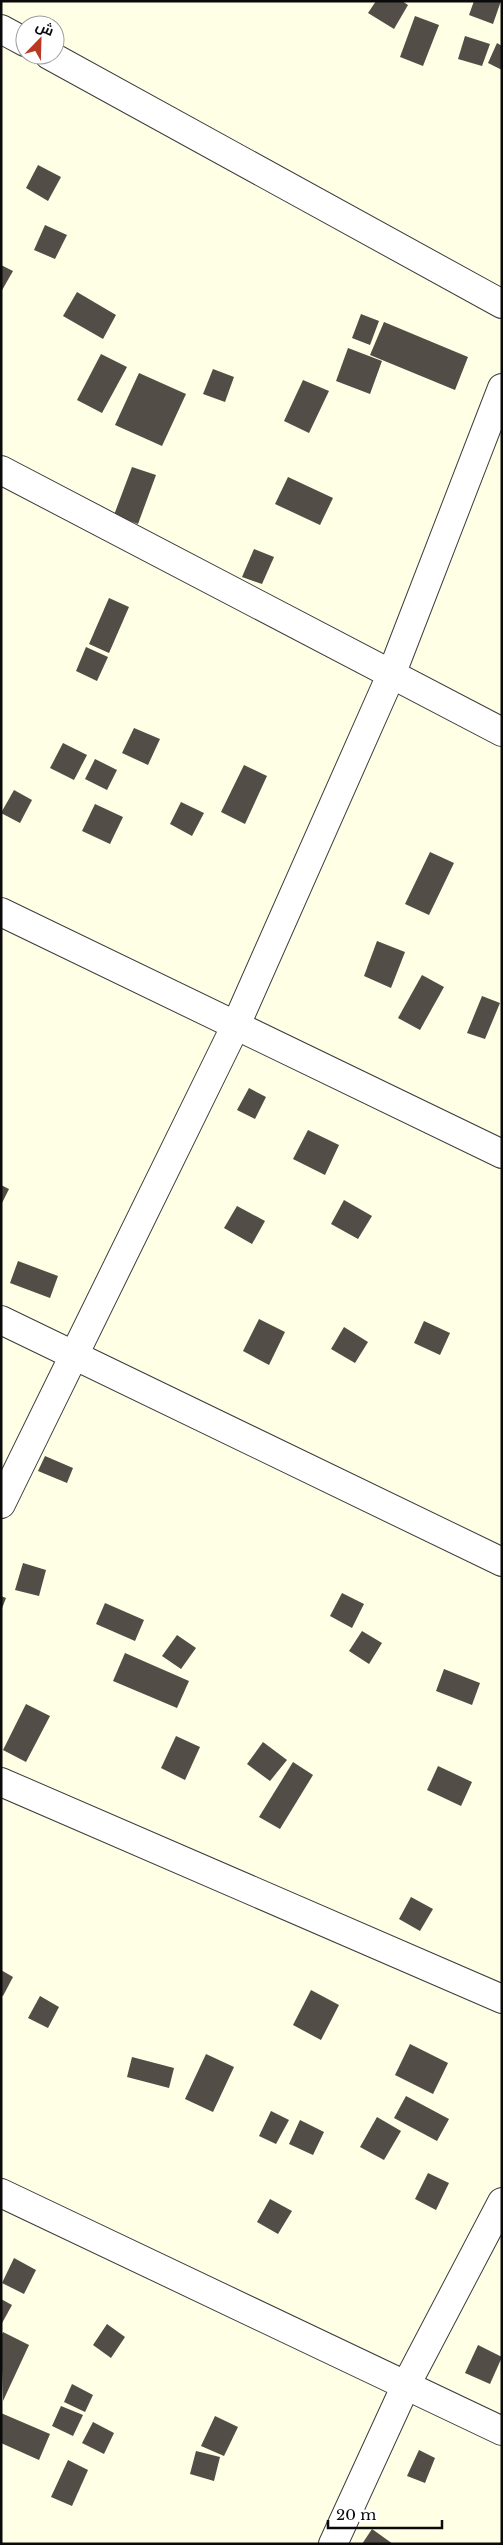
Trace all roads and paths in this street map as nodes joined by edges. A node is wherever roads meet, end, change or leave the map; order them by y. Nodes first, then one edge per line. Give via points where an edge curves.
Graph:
1 (1, 29) edge
2 (15, 37) edge
3 (65, 64) edge
4 (502, 304) edge
5 (502, 388) edge
6 (1, 470) edge
7 (391, 675) junction
8 (502, 732) edge
9 (1, 912) edge
10 (236, 1025) junction
11 (502, 1154) edge
12 (1, 1320) edge
13 (73, 1355) junction
14 (1, 1504) edge
15 (502, 1562) edge
16 (1, 1782) edge
17 (502, 1999) edge
18 (1, 2193) edge
19 (502, 2202) edge
20 (406, 2385) junction
21 (502, 2431) edge
22 (333, 2544) edge

1 - 2 street
3 - 4 street
5 - 7 street
6 - 7 street
7 - 8 street
7 - 10 street
9 - 10 street
10 - 11 street
10 - 13 street
12 - 13 street
13 - 14 street
13 - 15 street
16 - 17 street
18 - 20 street
19 - 20 street
20 - 21 street
20 - 22 street

